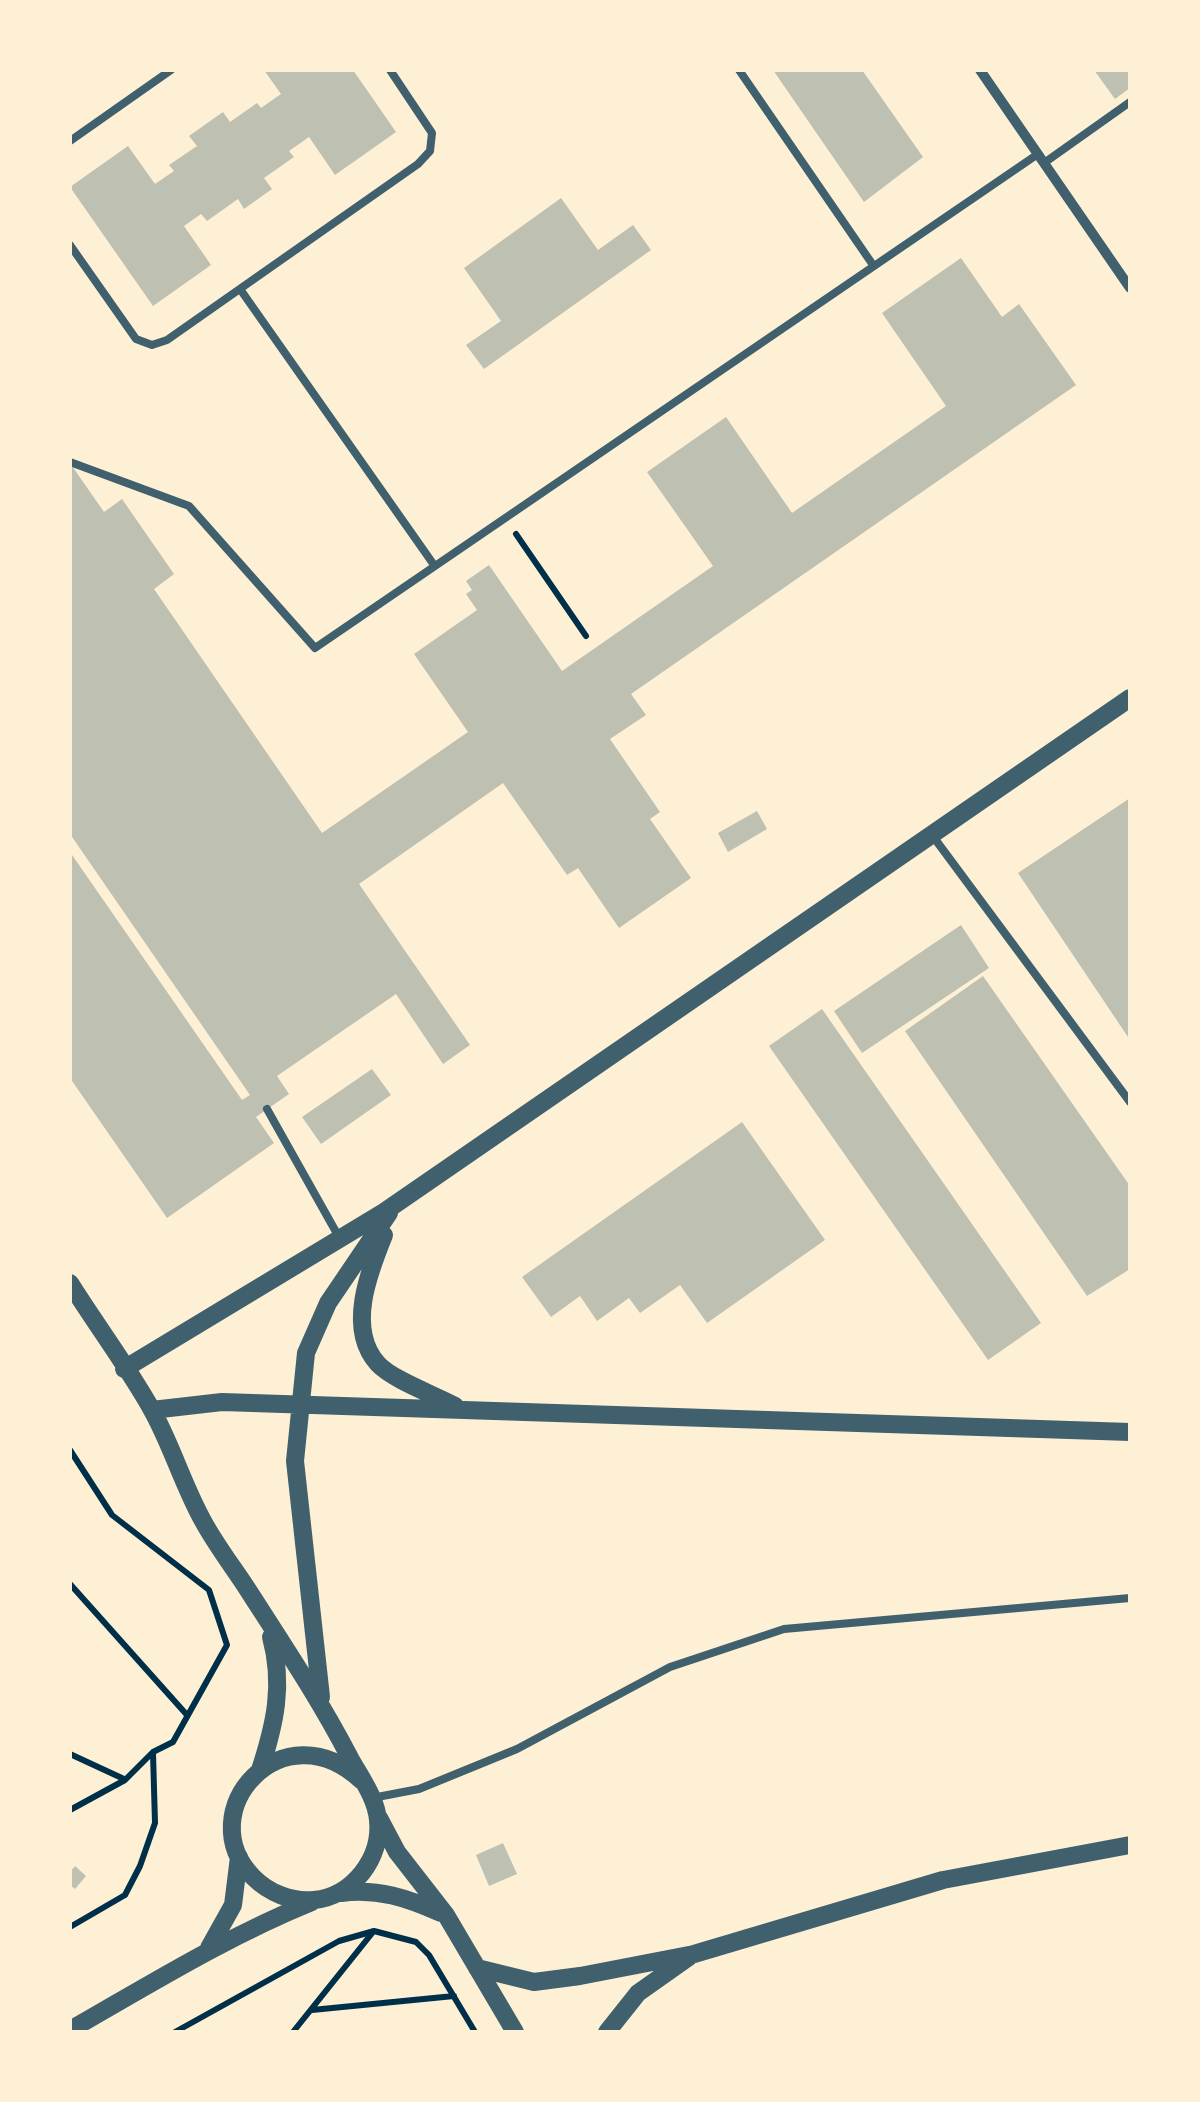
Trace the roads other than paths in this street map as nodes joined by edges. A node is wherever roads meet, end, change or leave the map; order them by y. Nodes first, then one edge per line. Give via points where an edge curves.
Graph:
1 (171, 70) edge
2 (390, 70) edge
3 (739, 70) edge
4 (980, 70) edge
5 (1130, 102) edge
6 (70, 141) edge
7 (1041, 159) junction
8 (70, 245) edge
9 (873, 266) junction
10 (1130, 288) edge
11 (240, 289) junction
12 (70, 462) edge
13 (434, 565) junction
14 (1130, 698) edge
15 (932, 835) junction
16 (1130, 1102) edge
17 (267, 1110) dead end
18 (395, 1204) junction
19 (340, 1240) junction
20 (70, 1284) edge
21 (124, 1369) junction
22 (301, 1404) junction
23 (460, 1409) junction
24 (152, 1410) junction
25 (1130, 1432) edge
26 (1130, 1598) edge
27 (265, 1617) junction
28 (322, 1704) junction
29 (260, 1770) junction
30 (371, 1798) junction
31 (1130, 1844) edge
32 (239, 1857) junction
33 (326, 1897) junction
34 (446, 1915) junction
35 (206, 1952) junction
36 (694, 1954) junction
37 (477, 1968) junction
38 (70, 2030) edge
39 (515, 2032) edge
40 (608, 2032) edge

1 - 6 lane
2 - 11 lane via 432,134 430,151
3 - 9 lane
4 - 7 street
5 - 7 lane
7 - 9 lane
7 - 10 street
8 - 11 lane via 136,339 152,345
9 - 13 lane
11 - 13 lane
12 - 13 lane via 189,506 315,648
14 - 15 street
15 - 16 lane
15 - 18 street
17 - 19 lane
18 - 19 street
18 - 22 street via 328,1303 306,1353
18 - 23 street via 365,1293 364,1336 380,1366
19 - 21 street
20 - 21 street
21 - 24 street
22 - 23 street
22 - 24 street via 222,1402
22 - 28 street via 296,1461
23 - 25 street
24 - 27 street via 203,1521
26 - 30 lane via 784,1629 670,1667 517,1749 419,1790
27 - 28 street
27 - 29 street via 279,1693
28 - 30 street
29 - 30 street via 313,1754 349,1768
29 - 32 street via 233,1820
30 - 33 street via 378,1835 374,1854 364,1870
30 - 34 street via 397,1852
31 - 36 street via 943,1880
32 - 33 street via 279,1896
32 - 35 street via 234,1905
33 - 34 street via 388,1893
33 - 35 street
34 - 37 street
35 - 38 street
36 - 37 street via 534,1982
36 - 40 street via 638,1993
37 - 39 street

